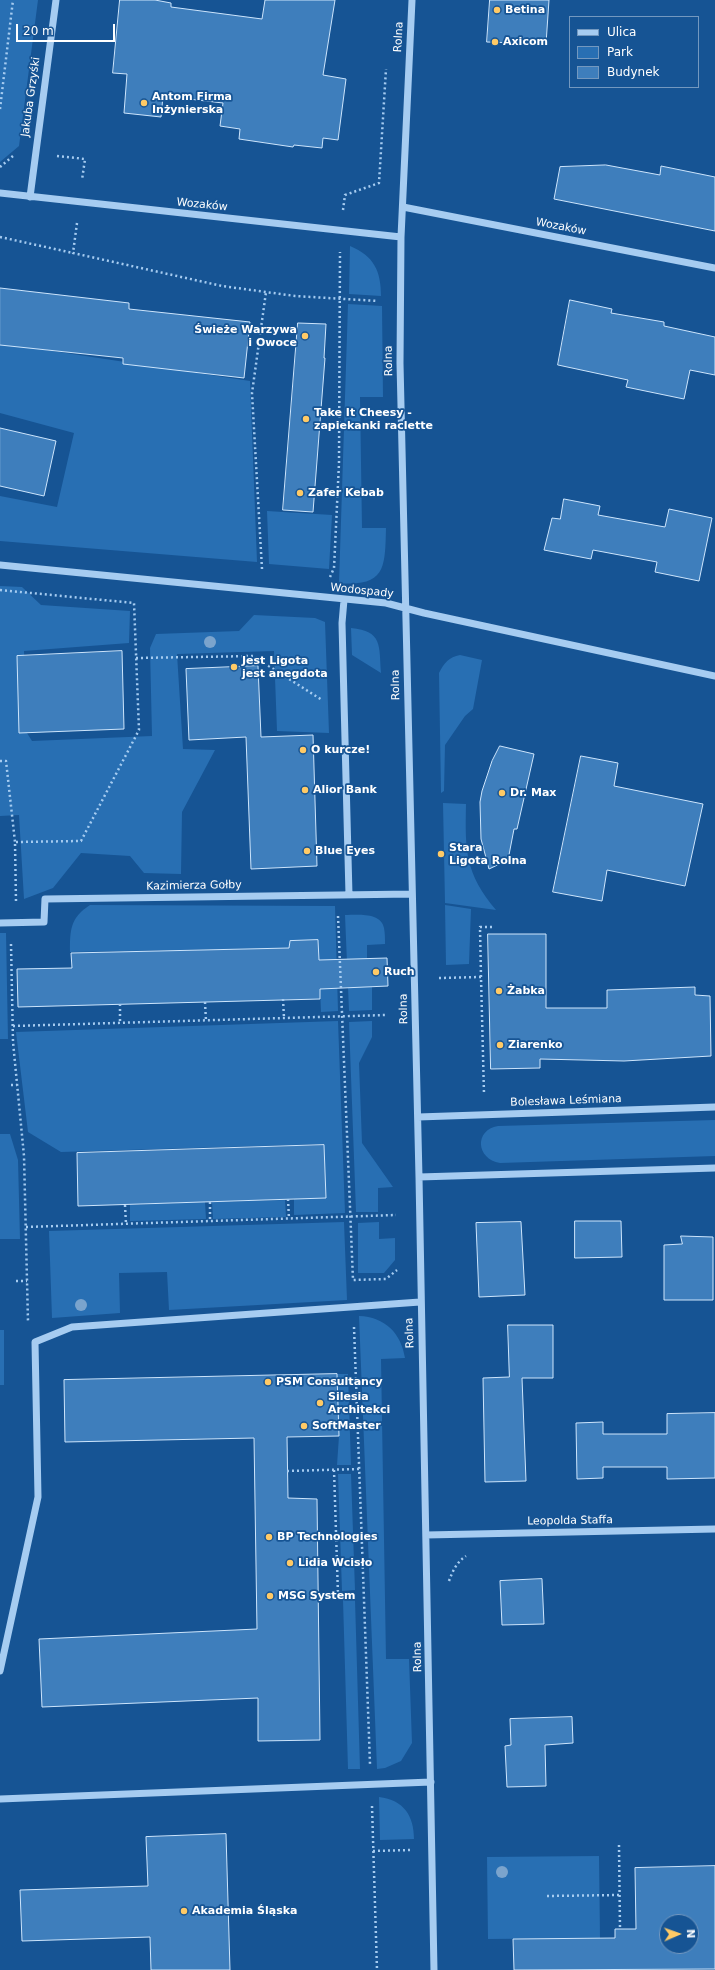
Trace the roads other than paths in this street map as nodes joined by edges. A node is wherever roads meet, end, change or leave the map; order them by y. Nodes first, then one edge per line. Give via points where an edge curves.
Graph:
1 (56, 0) edge
2 (412, 0) edge
3 (0, 193) edge
4 (30, 197) junction
5 (402, 207) junction
6 (401, 237) junction
7 (715, 268) edge
8 (0, 565) edge
9 (344, 600) junction
10 (406, 608) junction
11 (715, 676) edge
12 (412, 894) junction
13 (349, 895) junction
14 (0, 923) edge
15 (715, 1107) edge
16 (418, 1118) junction
17 (715, 1168) edge
18 (419, 1177) junction
19 (420, 1302) junction
20 (715, 1529) edge
21 (426, 1535) junction
22 (0, 1671) edge
23 (431, 1782) junction
24 (0, 1799) edge
25 (434, 1970) edge

1 - 4 street, Jakuba Grzyśki
2 - 5 street, Rolna
3 - 4 street, Wozaków
4 - 6 street, Wozaków
5 - 6 street, Rolna
5 - 7 street, Wozaków
6 - 10 street, Rolna via 400,363
8 - 9 street, Wodospady
9 - 10 street, Wodospady
9 - 13 street via 342,623
10 - 11 street, Wodospady
10 - 12 street, Rolna
12 - 13 street, Kazimierza Gołby
12 - 16 street, Rolna
13 - 14 street, Kazimierza Gołby via 45,898 44,922
15 - 16 street, Bolesława Leśmiana
16 - 18 street, Rolna
17 - 18 street
18 - 19 street, Rolna
19 - 21 street, Rolna
19 - 22 street via 72,1327 35,1342 38,1497
20 - 21 street, Leopolda Staffa
21 - 23 street, Rolna
23 - 24 street
23 - 25 street, Rolna

